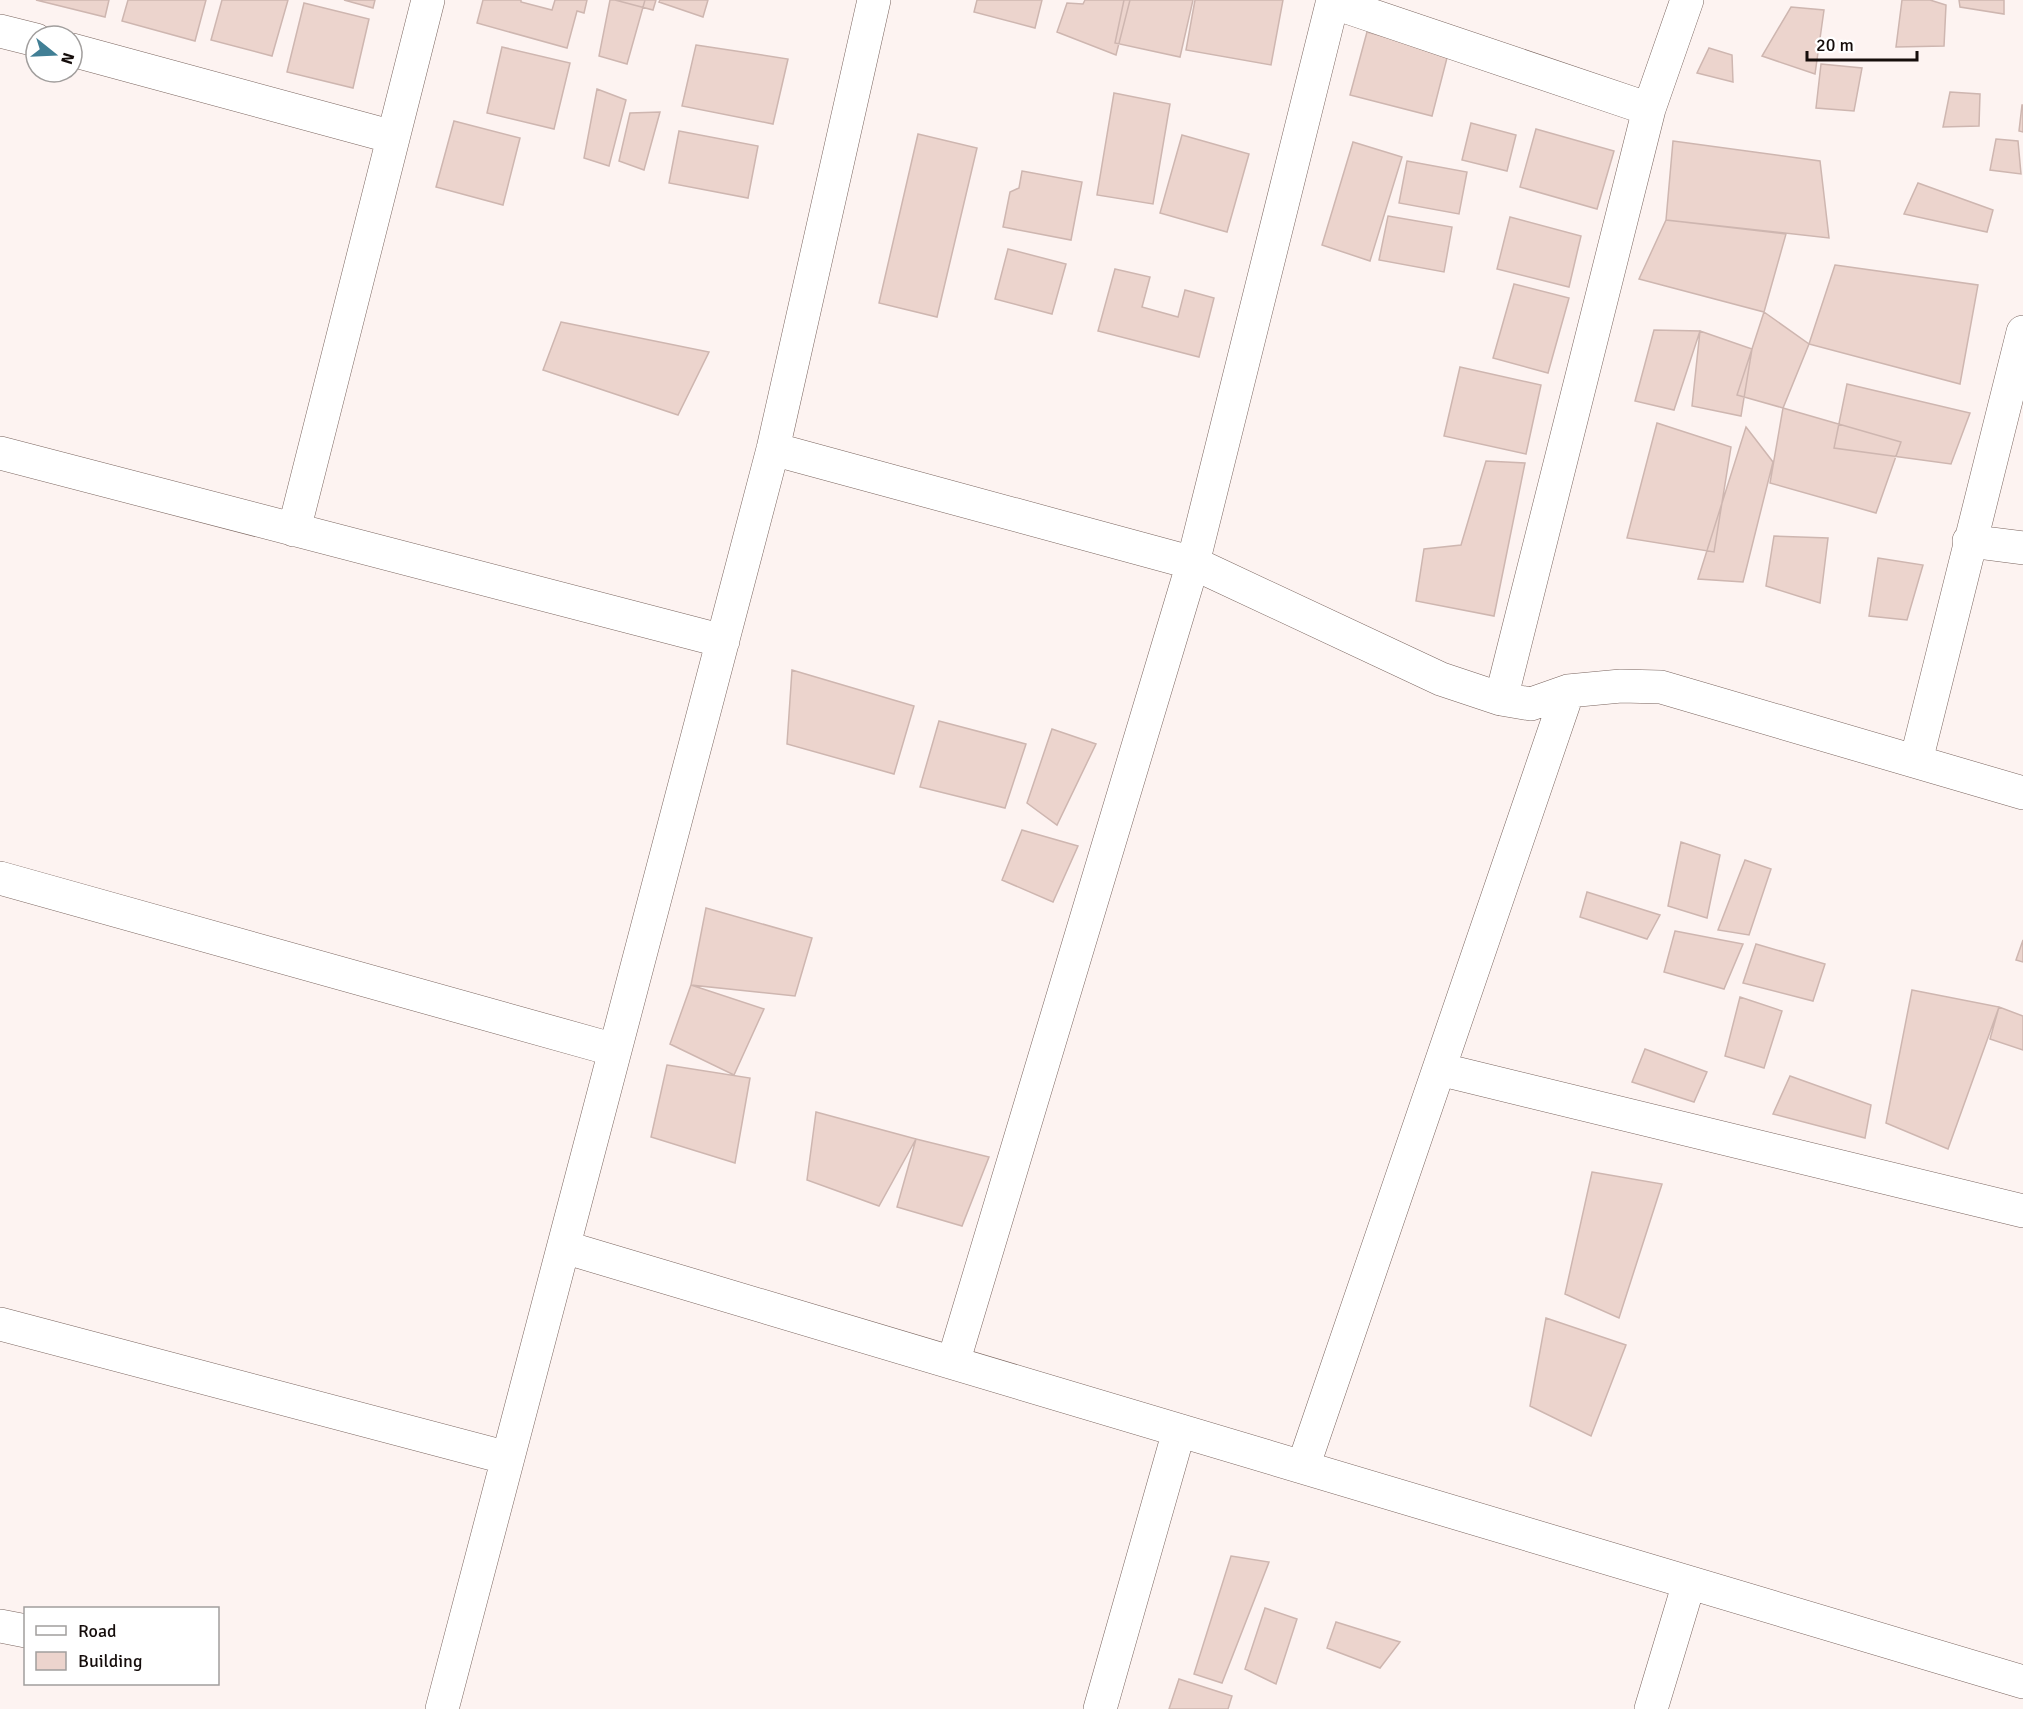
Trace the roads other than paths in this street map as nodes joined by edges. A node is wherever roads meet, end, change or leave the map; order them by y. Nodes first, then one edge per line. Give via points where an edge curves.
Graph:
1 (428, 0) edge
2 (874, 0) edge
3 (1687, 0) edge
4 (1333, 1) edge
5 (0, 31) edge
6 (24, 37) edge
7 (84, 53) edge
8 (1649, 109) junction
9 (393, 137) junction
10 (2023, 332) edge
11 (773, 448) junction
12 (0, 453) edge
13 (294, 530) junction
14 (1969, 541) junction
15 (2023, 548) edge
16 (1193, 563) junction
17 (723, 641) junction
18 (1568, 691) junction
19 (1501, 699) junction
20 (1916, 760) junction
21 (2023, 793) edge
22 (0, 878) edge
23 (615, 1050) junction
24 (1439, 1069) junction
25 (2023, 1211) edge
26 (564, 1247) junction
27 (0, 1324) edge
28 (952, 1364) junction
29 (1179, 1431) junction
30 (508, 1458) junction
31 (1303, 1467) junction
32 (1689, 1583) junction
33 (0, 1626) edge
34 (24, 1630) edge
35 (2023, 1682) edge
36 (442, 1709) edge
37 (1100, 1709) edge
38 (1651, 1709) edge

1 - 9 street
2 - 11 street
3 - 8 street
4 - 8 street
4 - 16 street
5 - 6 street
7 - 9 street
8 - 19 street
9 - 13 street
10 - 14 street
11 - 16 street
11 - 17 street
12 - 13 street
13 - 17 street
14 - 15 street
14 - 20 street
16 - 19 street via 1442,679
16 - 28 street
17 - 23 street
18 - 19 street via 1532,704
18 - 20 street via 1662,687
18 - 24 street
20 - 21 street
22 - 23 street
23 - 26 street
24 - 25 street
24 - 31 street
26 - 28 street
26 - 30 street
27 - 30 street
28 - 29 street
29 - 31 street
29 - 37 street
30 - 36 street
31 - 32 street
32 - 35 street
32 - 38 street
33 - 34 street

